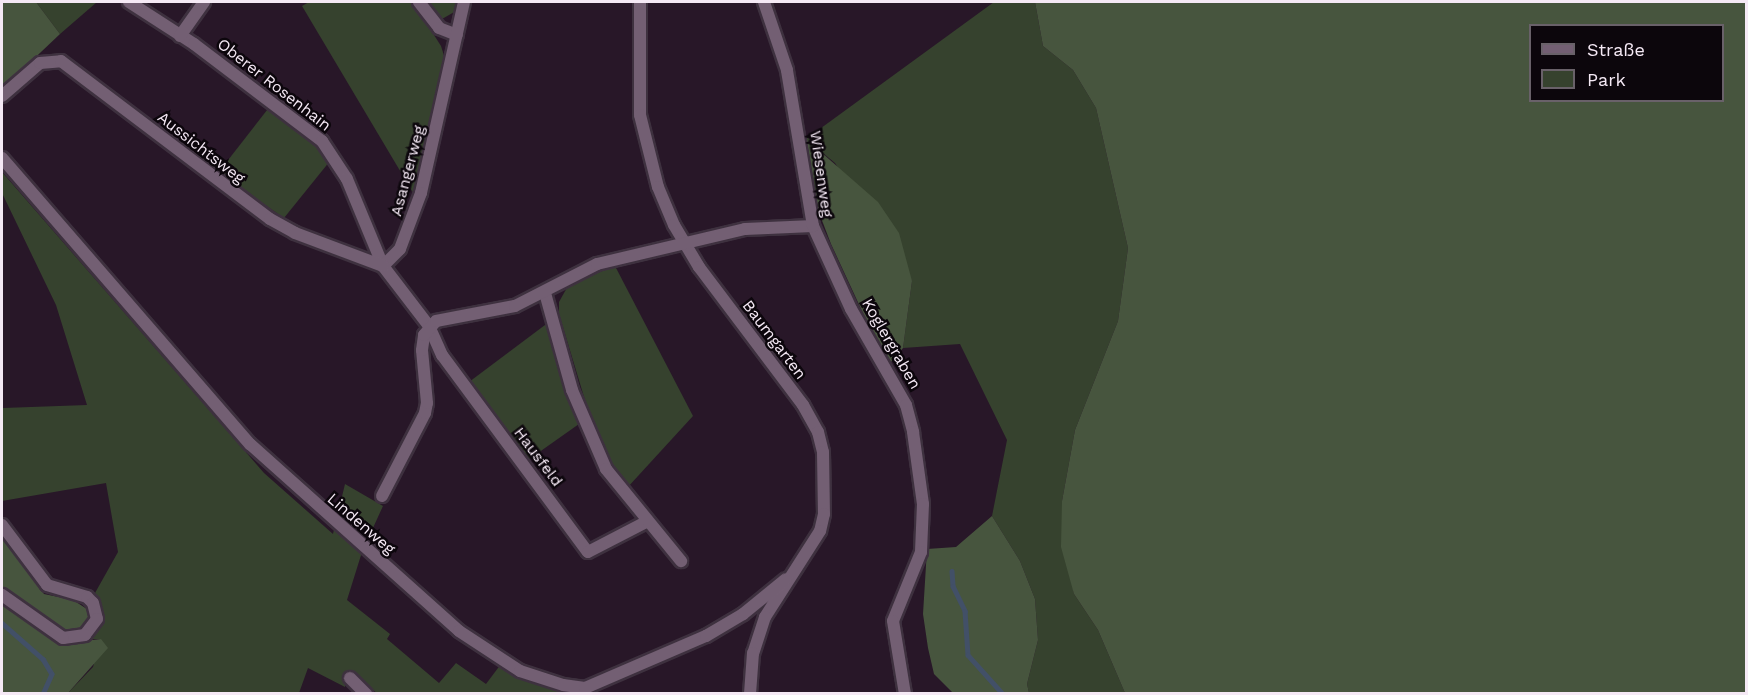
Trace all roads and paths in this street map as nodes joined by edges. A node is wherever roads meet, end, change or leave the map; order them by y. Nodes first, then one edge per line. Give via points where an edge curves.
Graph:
1 (129, 2) edge
2 (204, 2) edge
3 (419, 2) edge
4 (464, 2) edge
5 (640, 2) edge
6 (764, 2) edge
7 (457, 35) junction
8 (180, 36) junction
9 (2, 96) edge
10 (2, 158) edge
11 (813, 226) junction
12 (684, 243) junction
13 (383, 266) junction
14 (545, 293) junction
15 (429, 326) junction
16 (382, 496) dead end
17 (646, 522) junction
18 (2, 525) edge
19 (681, 561) dead end
20 (786, 579) junction
21 (2, 595) edge
22 (350, 678) dead end
23 (584, 691) edge
24 (366, 693) edge
25 (750, 693) edge
26 (905, 693) edge

1 - 8 street, Oberer Rosenhain
2 - 8 street
3 - 7 street via 439,28
4 - 7 street, Asangerweg
5 - 12 street, Baumgarten via 640,115 658,187
6 - 11 street, Wiesenweg via 787,70
7 - 13 street, Asangerweg via 413,219 400,249
8 - 13 street, Oberer Rosenhain via 322,141 347,179
9 - 13 street, Aussichtsweg via 39,63 62,61 270,219 295,233
10 - 23 street, Lindenweg via 250,444 310,501 459,631 503,661 542,679
11 - 12 street, Wiesenweg via 745,229
11 - 26 street, Koglergraben via 851,309 906,405 914,432 923,504 921,552 893,621
12 - 14 street, Wiesenweg via 597,264 568,276
12 - 20 street, Baumgarten via 818,432 824,482 820,531
13 - 15 street
14 - 15 street, Wiesenweg via 496,312 444,317
14 - 17 street via 583,422 606,469
15 - 16 street via 422,350 427,403
15 - 17 street, Hausfeld via 441,355 588,552
17 - 19 street
18 - 21 street via 47,585 87,597 97,619 85,635 63,638
20 - 23 street, Lindenweg via 743,614 706,636
20 - 25 street, Baumgarten via 758,633 749,673
22 - 24 street

